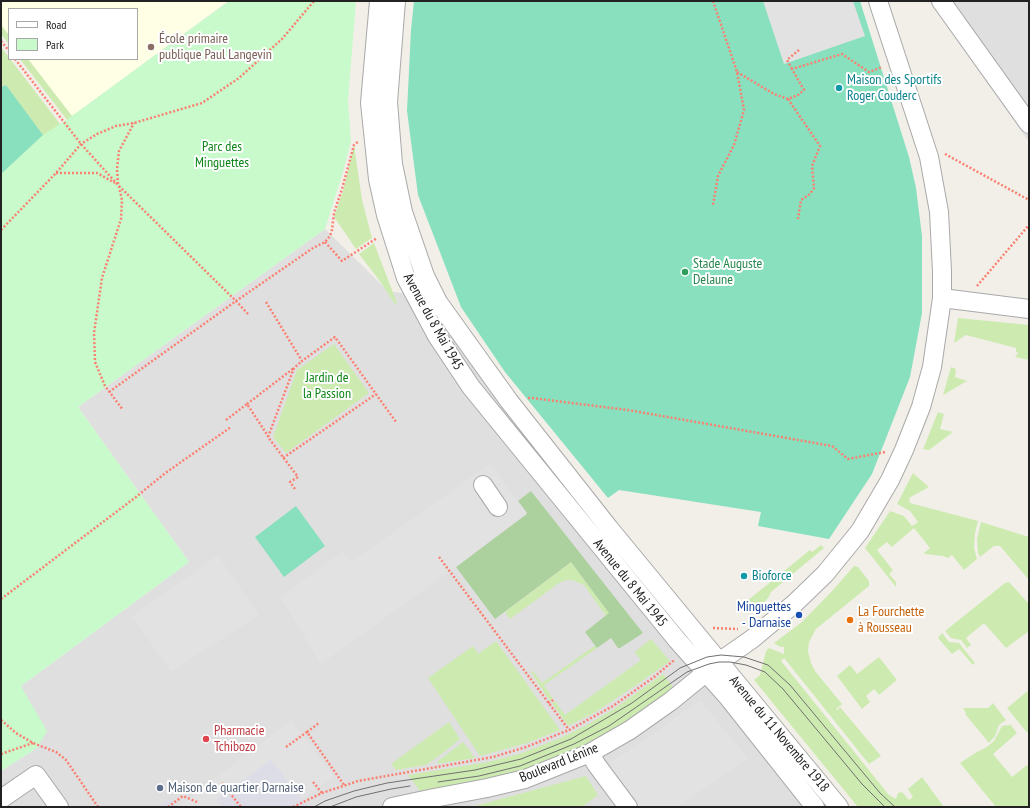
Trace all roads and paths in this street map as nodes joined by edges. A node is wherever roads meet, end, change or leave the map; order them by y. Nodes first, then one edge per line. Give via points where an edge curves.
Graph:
1 (314, 1) edge
2 (379, 1) edge
3 (396, 1) edge
4 (713, 1) edge
5 (878, 1) edge
6 (940, 1) edge
7 (1, 41) edge
8 (8, 50) edge
9 (799, 50) dead end
10 (16, 60) edge
11 (883, 66) dead end
12 (792, 70) junction
13 (737, 72) junction
14 (788, 99) junction
15 (134, 123) junction
16 (1029, 124) edge
17 (362, 138) dead end
18 (81, 144) junction
19 (929, 157) junction
20 (56, 173) junction
21 (118, 185) junction
22 (1029, 200) edge
23 (713, 205) dead end
24 (798, 219) dead end
25 (1029, 225) edge
26 (1, 230) edge
27 (380, 236) dead end
28 (326, 242) junction
29 (942, 298) junction
30 (966, 300) junction
31 (236, 301) junction
32 (266, 302) dead end
33 (1029, 309) edge
34 (248, 314) dead end
35 (302, 361) junction
36 (294, 368) junction
37 (109, 392) junction
38 (376, 394) junction
39 (247, 404) junction
40 (512, 406) junction
41 (123, 410) dead end
42 (226, 420) dead end
43 (396, 422) dead end
44 (231, 427) dead end
45 (268, 437) junction
46 (904, 450) junction
47 (283, 458) junction
48 (537, 463) junction
49 (482, 485) dead end
50 (295, 489) dead end
51 (498, 507) dead end
52 (593, 508) junction
53 (439, 557) dead end
54 (2, 597) edge
55 (710, 628) dead end
56 (744, 628) dead end
57 (673, 657) dead end
58 (712, 667) junction
59 (556, 699) dead end
60 (548, 703) junction
61 (1, 720) edge
62 (319, 723) dead end
63 (568, 730) junction
64 (307, 732) junction
65 (33, 743) junction
66 (286, 747) dead end
67 (590, 753) junction
68 (1, 754) edge
69 (313, 782) dead end
70 (222, 783) dead end
71 (344, 785) junction
72 (322, 793) junction
73 (1, 799) edge
74 (197, 802) dead end
75 (445, 802) edge
76 (60, 807) edge
77 (98, 807) edge
78 (168, 807) edge
79 (241, 807) edge
80 (293, 807) edge
81 (392, 807) edge
82 (628, 807) edge
83 (815, 807) edge
84 (839, 807) edge

1 - 15 path via 282,39 233,82 202,103
2 - 48 street, Avenue du 8 Mai 1945 via 370,103 378,179 386,215 406,278 437,336 471,387
3 - 40 street, Avenue du 8 Mai 1945 via 388,102 393,164 403,212 425,276 438,302
4 - 13 path
5 - 19 street, Boulevard Lénine
6 - 16 street
7 - 8 path
9 - 12 path via 787,60
10 - 18 path
11 - 12 path via 869,72 842,54
12 - 14 path via 804,90
13 - 14 path via 774,94
13 - 23 path via 744,110 734,145 718,176
14 - 24 path via 820,146 812,166 814,188 801,200
15 - 18 path via 116,126
15 - 21 path via 119,151 116,169
17 - 28 path via 354,144 334,213 332,230
18 - 20 path
18 - 21 path
19 - 22 path via 945,154
19 - 29 street, Boulevard Lénine via 939,212
20 - 21 path via 97,173
20 - 26 path
21 - 31 path
21 - 37 path via 122,200 121,219 102,278 94,333 95,362
25 - 30 path
27 - 28 path via 342,261
28 - 31 path via 313,248
29 - 30 street
29 - 46 street, Boulevard Lénine via 932,367 921,407
30 - 33 street
31 - 34 path
31 - 37 path
32 - 35 path
35 - 36 path
35 - 38 path via 335,337
36 - 39 path
36 - 45 path
37 - 41 path
38 - 43 path
38 - 47 path
39 - 42 path
39 - 45 path
40 - 46 path via 532,398 628,410 832,446 848,459
40 - 48 street, Avenue du 8 Mai 1945 via 519,428
40 - 52 street, Avenue du 8 Mai 1945
44 - 54 path via 164,474
45 - 47 path
46 - 58 street, Boulevard Lénine via 890,480 860,531 825,574 763,630
47 - 50 path via 298,477 290,482
48 - 52 street, Avenue du 8 Mai 1945 via 579,503
48 - 58 street, Avenue du 8 Mai 1945 via 677,640
49 - 51 street
52 - 58 street, Avenue du 8 Mai 1945
53 - 60 path
55 - 56 path
57 - 63 path via 673,661 613,706
58 - 67 street, Boulevard Lénine via 684,692 653,714
58 - 83 street, Avenue du 11 Novembre 1918 via 727,696
58 - 84 street, Avenue du 11 Novembre 1918
59 - 60 path
60 - 63 path
61 - 65 path
62 - 64 path
63 - 71 path via 493,757
64 - 66 path
64 - 71 path
65 - 68 path
65 - 77 path via 56,752 66,760
67 - 75 street, Boulevard Lénine via 525,779
67 - 82 street
69 - 72 path
70 - 79 path
71 - 72 path
72 - 80 path
73 - 76 street via 36,775
74 - 78 path via 183,796
75 - 81 street, Boulevard Lénine

